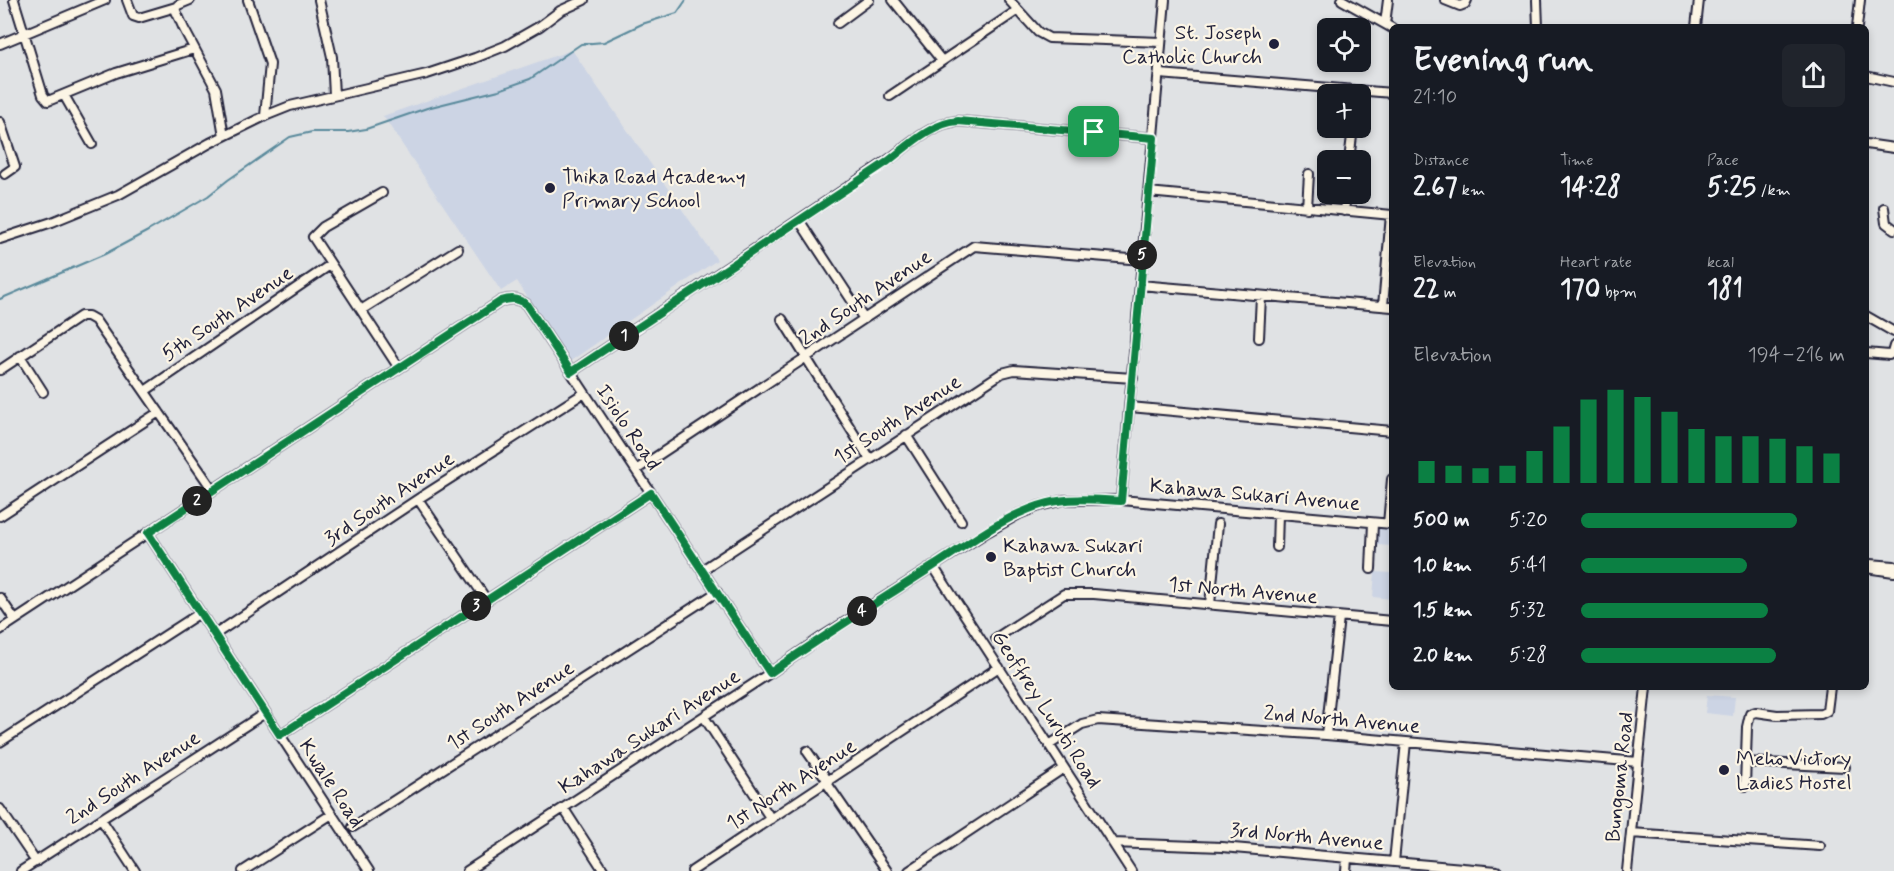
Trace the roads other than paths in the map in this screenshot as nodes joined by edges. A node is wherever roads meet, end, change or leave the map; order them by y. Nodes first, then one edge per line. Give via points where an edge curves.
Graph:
1 (14, 0) edge
2 (105, 0) edge
3 (127, 0) edge
4 (190, 0) edge
5 (248, 0) edge
6 (319, 0) edge
7 (584, 0) edge
8 (869, 0) edge
9 (893, 0) edge
10 (1009, 0) edge
11 (1165, 0) edge
12 (1342, 0) edge
13 (1388, 0) edge
14 (1445, 0) edge
15 (1467, 0) edge
16 (1537, 0) edge
17 (1699, 0) edge
18 (1860, 0) edge
19 (176, 7) junction
20 (1018, 10) junction
21 (838, 23) dead end
22 (1538, 24) edge
23 (1696, 24) edge
24 (1857, 24) edge
25 (1388, 26) edge
26 (24, 35) junction
27 (1161, 42) junction
28 (0, 44) edge
29 (194, 49) junction
30 (942, 61) junction
31 (1160, 74) junction
32 (1869, 77) edge
33 (1894, 82) edge
34 (1317, 89) edge
35 (1371, 93) edge
36 (1389, 93) edge
37 (64, 95) junction
38 (333, 95) junction
39 (890, 96) dead end
40 (265, 116) junction
41 (0, 122) edge
42 (224, 136) junction
43 (1154, 138) junction
44 (92, 144) dead end
45 (1869, 144) edge
46 (1894, 148) edge
47 (5, 174) dead end
48 (1309, 174) dead end
49 (1148, 192) junction
50 (381, 193) dead end
51 (1345, 204) edge
52 (1307, 208) junction
53 (1884, 208) dead end
54 (1344, 211) junction
55 (1389, 215) edge
56 (798, 220) junction
57 (1894, 229) edge
58 (1389, 238) edge
59 (0, 239) edge
60 (458, 249) dead end
61 (1142, 260) junction
62 (330, 265) junction
63 (1140, 285) junction
64 (1261, 296) junction
65 (1383, 306) junction
66 (1389, 307) edge
67 (361, 310) junction
68 (1869, 318) edge
69 (782, 320) dead end
70 (864, 320) junction
71 (1894, 332) edge
72 (1259, 338) dead end
73 (1894, 346) edge
74 (1869, 353) edge
75 (19, 357) junction
76 (807, 357) junction
77 (399, 368) junction
78 (0, 370) edge
79 (571, 372) junction
80 (1133, 378) junction
81 (145, 391) junction
82 (44, 392) dead end
83 (584, 393) junction
84 (1130, 407) junction
85 (159, 412) junction
86 (1389, 431) edge
87 (906, 435) junction
88 (869, 458) junction
89 (636, 470) junction
90 (213, 490) junction
91 (651, 493) junction
92 (418, 499) junction
93 (1121, 501) junction
94 (1278, 514) junction
95 (0, 516) edge
96 (961, 521) dead end
97 (1373, 523) junction
98 (1218, 524) dead end
99 (1389, 524) edge
100 (148, 533) junction
101 (1277, 547) dead end
102 (1869, 566) edge
103 (1894, 566) edge
104 (933, 567) junction
105 (1869, 567) edge
106 (1371, 568) dead end
107 (702, 570) junction
108 (1894, 572) edge
109 (717, 592) junction
110 (0, 598) edge
111 (486, 599) junction
112 (1210, 604) junction
113 (200, 613) junction
114 (1339, 616) junction
115 (15, 620) junction
116 (1389, 621) edge
117 (0, 630) edge
118 (214, 635) junction
119 (985, 646) junction
120 (999, 667) junction
121 (770, 673) junction
122 (1646, 690) edge
123 (1830, 690) edge
124 (265, 713) junction
125 (704, 717) junction
126 (280, 735) junction
127 (1326, 735) junction
128 (0, 742) edge
129 (1406, 742) junction
130 (1049, 745) junction
131 (807, 751) dead end
132 (1638, 762) junction
133 (1746, 762) junction
134 (1845, 767) dead end
135 (1064, 768) junction
136 (827, 782) junction
137 (1745, 786) dead end
138 (564, 808) junction
139 (0, 809) edge
140 (332, 814) junction
141 (101, 819) junction
142 (771, 819) junction
143 (349, 830) junction
144 (1631, 833) junction
145 (1113, 843) junction
146 (1820, 846) dead end
147 (1347, 859) junction
148 (36, 862) junction
149 (1394, 862) junction
150 (1129, 870) edge
151 (21, 871) edge
152 (135, 871) edge
153 (243, 871) edge
154 (369, 871) edge
155 (467, 871) edge
156 (604, 871) edge
157 (692, 871) edge
158 (887, 871) edge
159 (909, 871) edge
160 (1346, 871) edge
161 (1497, 871) edge
162 (1628, 871) edge

1 - 26 street
2 - 26 street
3 - 19 street via 133,16 139,18
4 - 19 street
5 - 40 street via 270,64
6 - 38 street via 332,57
7 - 38 street via 505,46 475,58 427,74
8 - 21 street
9 - 30 street
10 - 20 street
11 - 27 street
12 - 25 street
13 - 25 street
14 - 15 street via 1461,6
16 - 22 street
17 - 23 street
18 - 24 street
19 - 29 street
20 - 27 street via 1049,39
20 - 30 street
26 - 28 street
26 - 37 street via 45,100
27 - 31 street
29 - 37 street via 116,73
29 - 42 street via 216,89
30 - 39 street
31 - 34 street
31 - 43 street
32 - 33 street
35 - 36 street
37 - 44 street
38 - 40 street
40 - 42 street
41 - 47 street via 15,167
42 - 59 street via 118,195
43 - 49 street
43 - 56 street via 946,122
45 - 46 street
48 - 52 street
49 - 52 street
49 - 61 street
50 - 62 street via 312,237
51 - 54 street
52 - 54 street
53 - 57 street via 1886,223
54 - 55 street
56 - 70 street
56 - 79 street
58 - 65 street
60 - 67 street
61 - 63 street
61 - 70 street, 2nd South Avenue via 974,246
62 - 67 street
62 - 81 street, 5th South Avenue
63 - 64 street
63 - 80 street
64 - 65 street
64 - 72 street
65 - 66 street
67 - 77 street
68 - 71 street
69 - 76 street
70 - 76 street, 2nd South Avenue
73 - 74 street via 1889,355
75 - 78 street
75 - 81 street via 81,316 88,316 95,320
75 - 82 street
76 - 88 street
76 - 89 street, 2nd South Avenue
77 - 79 street, Isiolo Road via 511,298 526,304
77 - 90 street
79 - 83 street, Isiolo Road
80 - 84 street
80 - 87 street, 1st South Avenue via 1007,370
81 - 85 street
83 - 89 street, Isiolo Road
83 - 92 street, 3rd South Avenue
84 - 86 street
84 - 93 street
85 - 90 street
85 - 95 street
87 - 88 street, 1st South Avenue
87 - 96 street
88 - 107 street, 1st South Avenue
89 - 91 street, Isiolo Road
90 - 100 street
91 - 107 street, Isiolo Road
91 - 111 street
92 - 111 street
92 - 118 street, 3rd South Avenue
93 - 94 street, Kahawa Sukari Avenue
93 - 104 street, Kahawa Sukari Avenue via 1064,500 1019,513
94 - 97 street, Kahawa Sukari Avenue
94 - 101 street
97 - 99 street, Kahawa Sukari Avenue
97 - 106 street
98 - 112 street
100 - 113 street, Kwale Road
100 - 115 street
102 - 103 street
104 - 119 street, Geoffrey Luruti Road
104 - 121 street, Kahawa Sukari Avenue
105 - 108 street
107 - 109 street, Isiolo Road
109 - 121 street, Isiolo Road
109 - 143 street, 1st South Avenue
110 - 115 street
111 - 126 street
112 - 114 street, 1st North Avenue
112 - 119 street, 1st North Avenue via 1064,594
113 - 118 street, Kwale Road
113 - 128 street
114 - 116 street, 1st North Avenue
114 - 127 street
115 - 117 street
118 - 124 street, Kwale Road
119 - 120 street, Geoffrey Luruti Road
120 - 130 street, Geoffrey Luruti Road
120 - 136 street, 1st North Avenue
121 - 125 street, Kahawa Sukari Avenue
122 - 132 street, Bungoma Road
123 - 133 street via 1827,711 1821,714 1750,714
124 - 126 street, Kwale Road
124 - 141 street, 2nd South Avenue
125 - 138 street, Kahawa Sukari Avenue
125 - 142 street
126 - 140 street, Kwale Road
127 - 129 street, 2nd North Avenue
127 - 130 street, 2nd North Avenue via 1098,720 1082,724
129 - 132 street, 2nd North Avenue
129 - 149 street
130 - 135 street, Geoffrey Luruti Road
131 - 136 street
132 - 144 street, Bungoma Road
133 - 134 street
133 - 137 street
135 - 145 street, Geoffrey Luruti Road
135 - 159 street
136 - 142 street, 1st North Avenue
136 - 158 street
138 - 155 street, Kahawa Sukari Avenue
138 - 156 street
139 - 148 street
140 - 143 street, Kwale Road
140 - 153 street
141 - 148 street, 2nd South Avenue
141 - 152 street
142 - 157 street, 1st North Avenue
143 - 154 street, Kwale Road
144 - 146 street
144 - 162 street, Bungoma Road
145 - 147 street, 3rd North Avenue via 1222,847
145 - 150 street, Geoffrey Luruti Road
147 - 149 street, 3rd North Avenue
147 - 160 street
148 - 151 street, 2nd South Avenue
149 - 161 street, 3rd North Avenue

